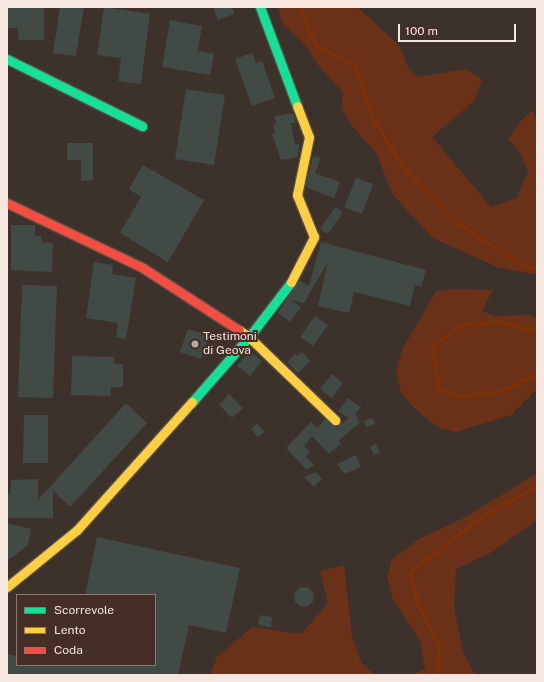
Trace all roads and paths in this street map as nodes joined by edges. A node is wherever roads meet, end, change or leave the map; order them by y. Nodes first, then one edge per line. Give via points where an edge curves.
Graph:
1 (260, 7) edge
2 (7, 59) edge
3 (142, 126) dead end
4 (7, 203) edge
5 (249, 337) junction
6 (335, 420) dead end
7 (7, 587) edge

1 - 5 street via 309,137 297,195 314,237 289,286
2 - 3 street
4 - 5 street via 143,268
5 - 6 street
5 - 7 street via 77,530

